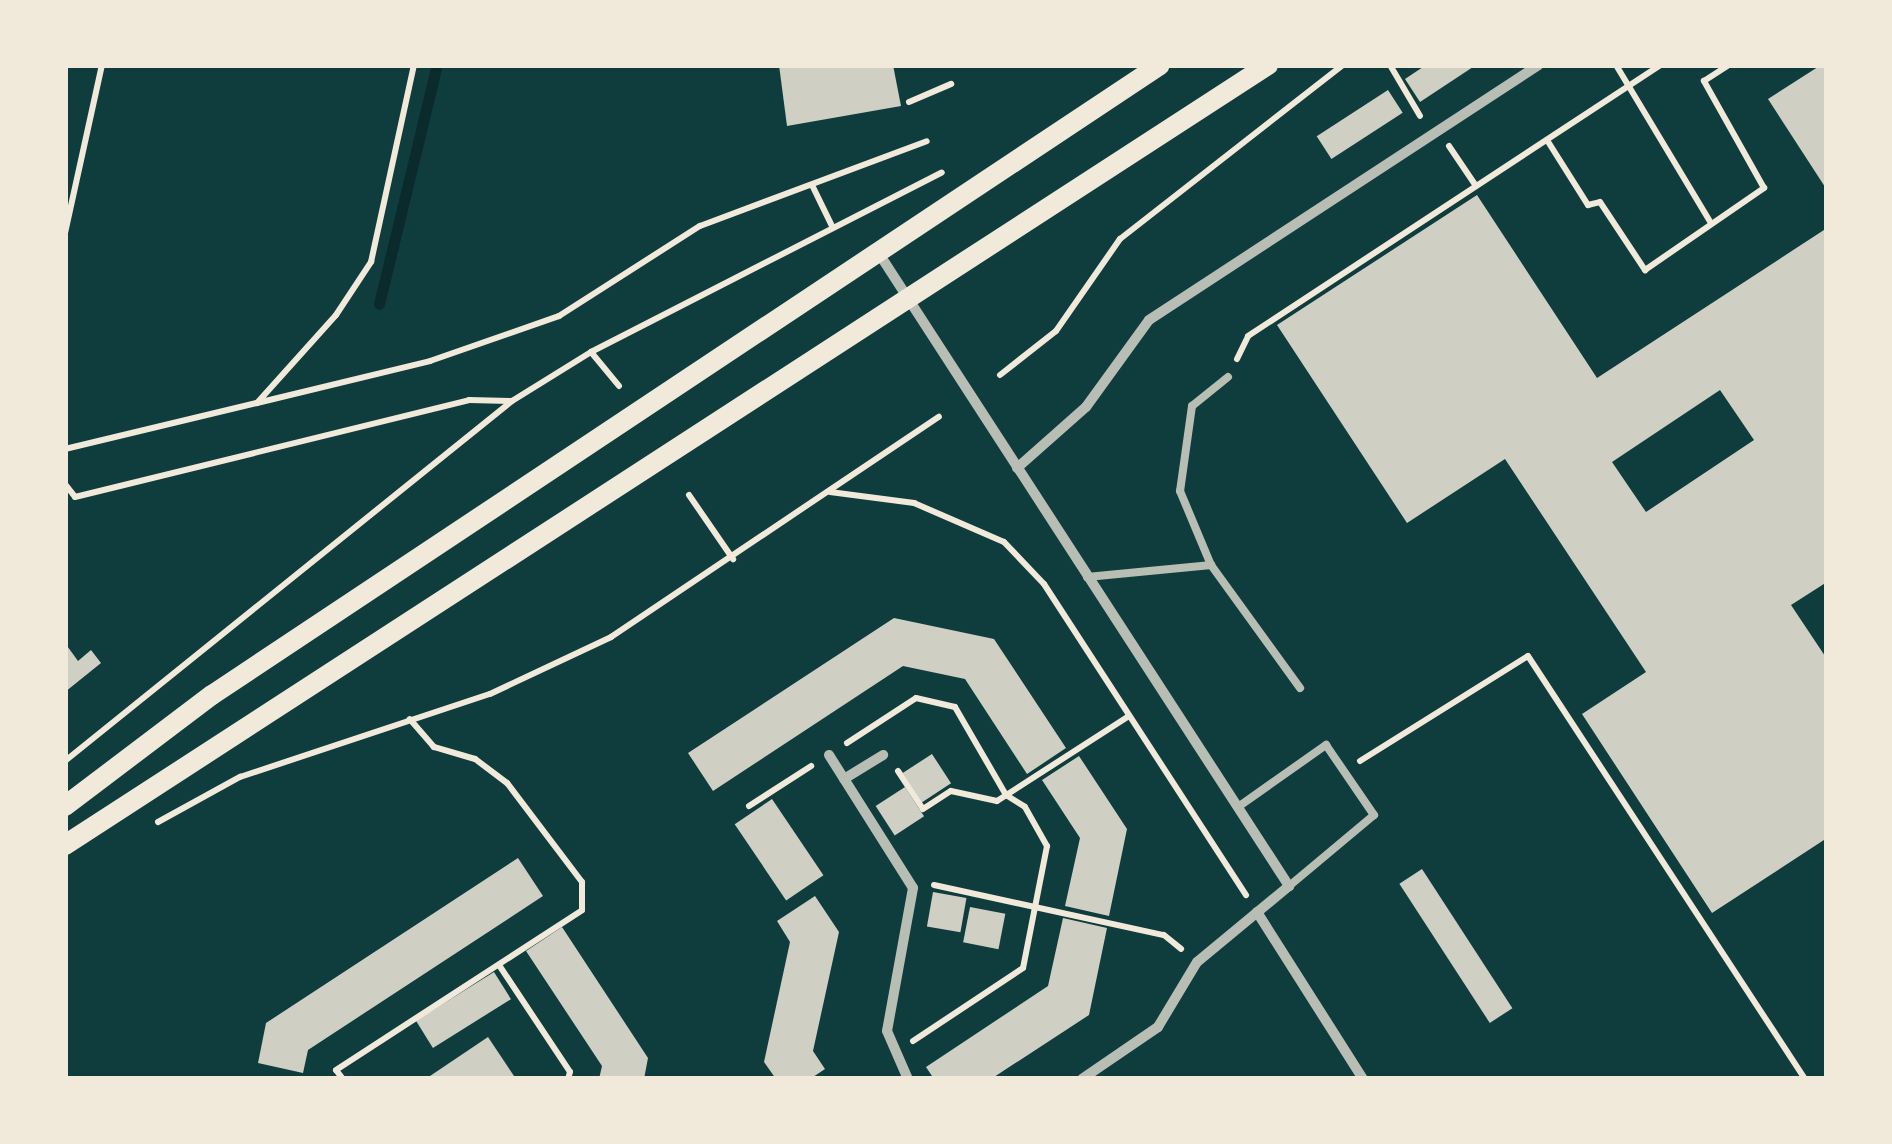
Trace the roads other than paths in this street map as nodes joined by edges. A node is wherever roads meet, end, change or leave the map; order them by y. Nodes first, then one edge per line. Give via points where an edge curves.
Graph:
1 (1160, 65) edge
2 (1268, 65) edge
3 (1538, 65) edge
4 (877, 251) junction
5 (907, 301) junction
6 (1228, 376) road end
7 (1017, 468) junction
8 (1210, 565) junction
9 (1087, 577) junction
10 (1300, 688) dead end
11 (829, 755) road end
12 (883, 755) road end
13 (844, 779) junction
14 (65, 806) edge
15 (1238, 807) junction
16 (65, 845) edge
17 (1290, 886) junction
18 (1257, 912) junction
19 (908, 1079) edge
20 (1082, 1079) edge
21 (1363, 1079) edge

1 - 4 main road
2 - 5 main road
3 - 7 street via 1149,320 1086,408
4 - 5 street
4 - 14 main road via 212,695
5 - 7 street
5 - 16 main road
6 - 8 lane via 1192,406 1180,491
7 - 9 street
8 - 9 lane
8 - 10 lane
9 - 15 street
11 - 13 street
12 - 13 street
13 - 19 street via 913,888 887,1032
15 - 17 street
15 - 17 lane via 1326,745 1374,815
17 - 18 street
18 - 20 street via 1197,962 1158,1027
18 - 21 street

